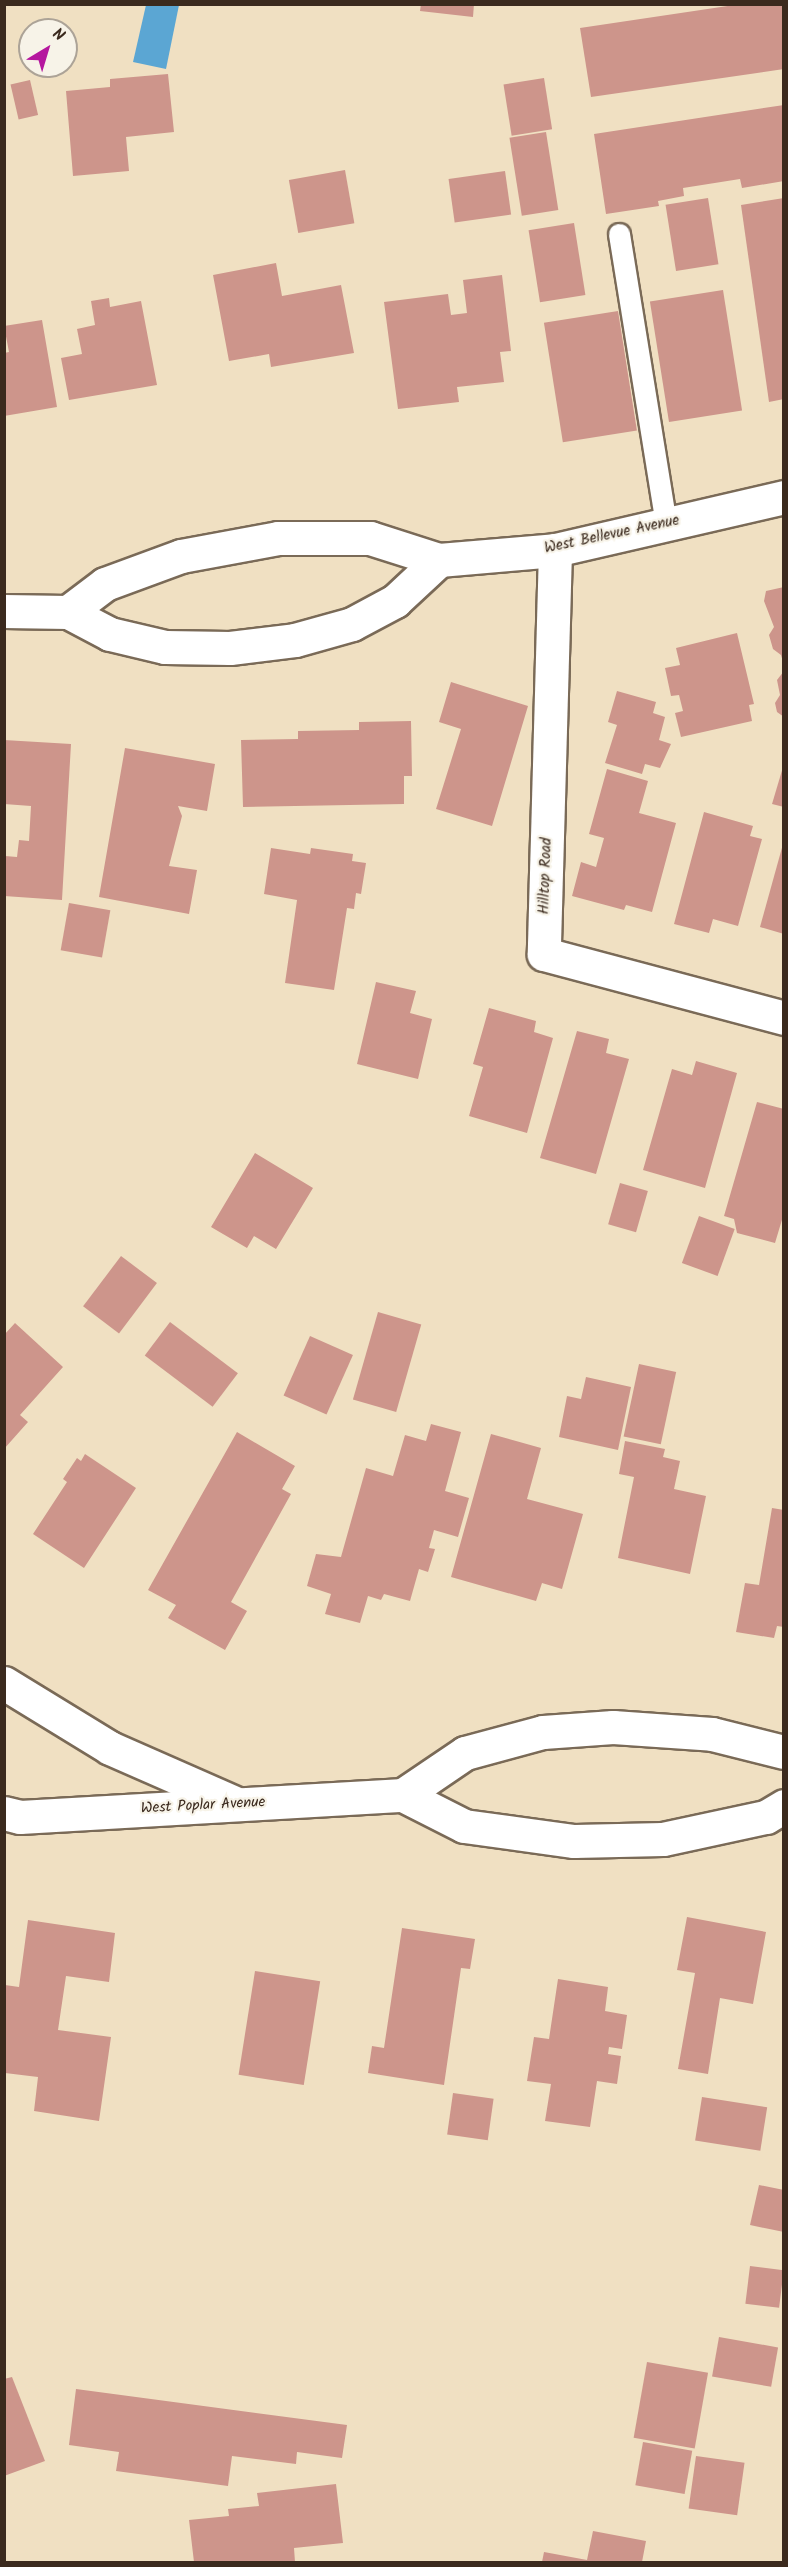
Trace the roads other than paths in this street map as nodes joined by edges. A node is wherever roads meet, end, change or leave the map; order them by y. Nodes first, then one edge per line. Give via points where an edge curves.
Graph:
1 (619, 234) dead end
2 (783, 496) edge
3 (666, 524) junction
4 (555, 550) junction
5 (439, 560) junction
6 (4, 611) edge
7 (68, 612) junction
8 (783, 1018) edge
9 (4, 1683) edge
10 (783, 1752) edge
11 (403, 1795) junction
12 (237, 1804) junction
13 (783, 1806) edge
14 (4, 1813) edge

1 - 3 lane
2 - 3 street, West Bellevue Avenue
3 - 4 street, West Bellevue Avenue
4 - 5 street, West Bellevue Avenue
4 - 8 street, Hilltop Road via 544,954
5 - 7 street, West Bellevue Avenue via 370,538 278,538 181,556 105,584
5 - 7 street via 386,606 352,624 295,640 230,648 165,646 110,634
6 - 7 street
9 - 12 street via 110,1748
10 - 11 street via 712,1734 613,1727 543,1732 465,1753
11 - 12 street, West Poplar Avenue
11 - 13 street via 464,1826 574,1841 663,1839 766,1817
12 - 14 street, West Poplar Avenue via 20,1817

